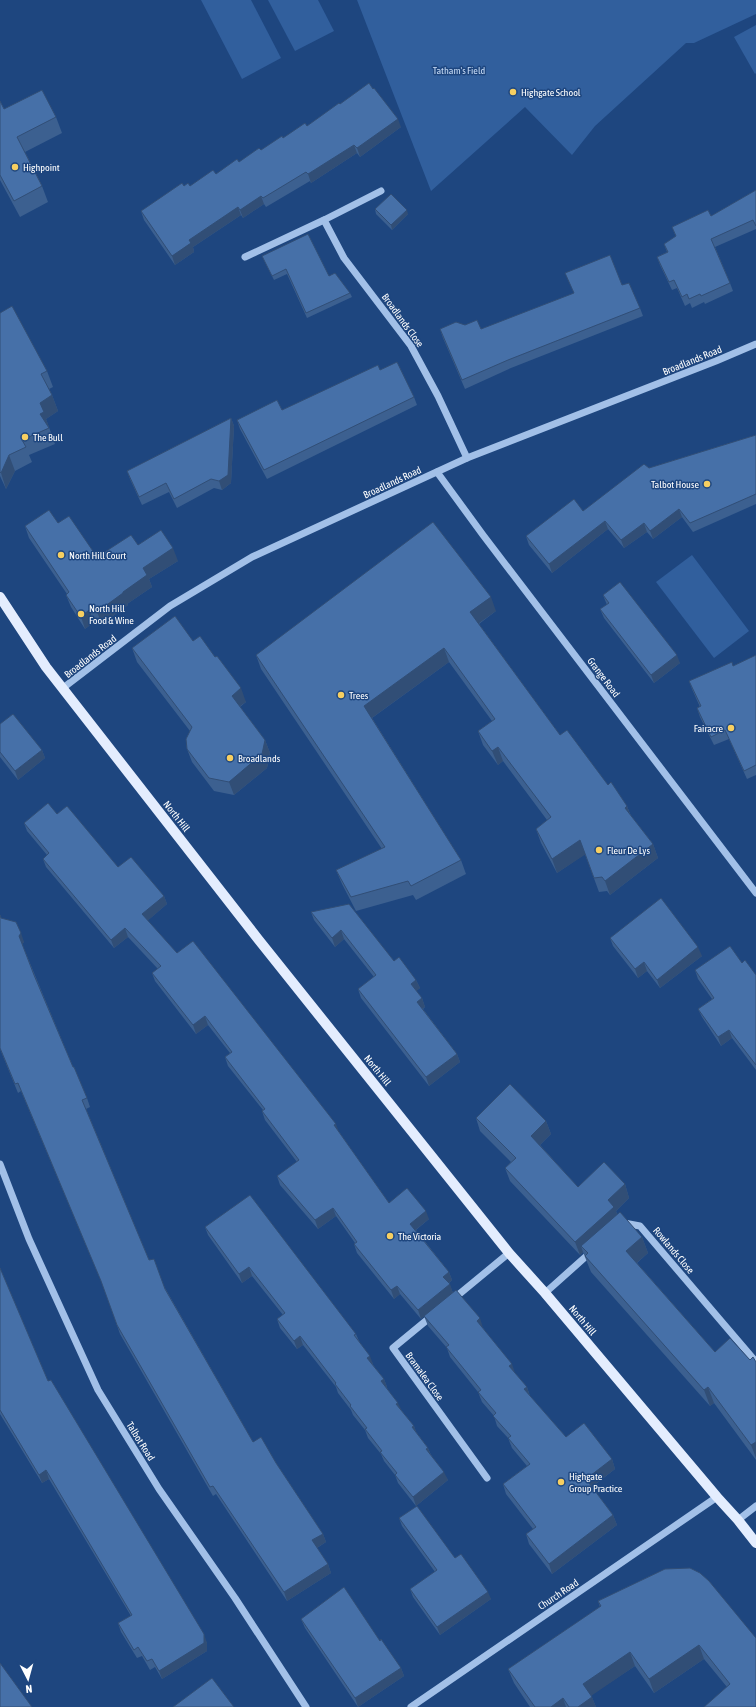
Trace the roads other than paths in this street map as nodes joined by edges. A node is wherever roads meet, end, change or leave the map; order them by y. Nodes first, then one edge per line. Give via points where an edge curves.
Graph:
1 (381, 191) dead end
2 (324, 220) junction
3 (245, 257) dead end
4 (756, 344) edge
5 (467, 458) junction
6 (437, 472) junction
7 (0, 597) edge
8 (63, 688) junction
9 (756, 893) edge
10 (0, 1164) edge
11 (618, 1228) edge
12 (600, 1244) edge
13 (509, 1253) junction
14 (545, 1293) junction
15 (756, 1362) edge
16 (487, 1478) dead end
17 (717, 1498) junction
18 (756, 1506) edge
19 (738, 1520) junction
20 (756, 1543) edge
21 (306, 1707) edge
22 (411, 1707) edge

1 - 2 street
2 - 3 street
2 - 5 street, Broadlands Close via 344,258 411,346
4 - 5 street, Broadlands Road
5 - 6 street, Broadlands Road
6 - 8 street, Broadlands Road via 252,557 170,606
6 - 9 street, Grange Road
7 - 8 main road, North Hill
8 - 13 main road, North Hill via 258,939
10 - 21 street, Talbot Road via 29,1239 98,1390 159,1489 235,1598
11 - 15 street, Rowlands Close via 624,1223 640,1226
12 - 14 street
13 - 14 main road, North Hill
13 - 16 street, Bramalea Close via 393,1348
14 - 17 main road, North Hill
17 - 19 main road, North Hill
17 - 22 street, Church Road
18 - 19 street
19 - 20 main road, North Hill

